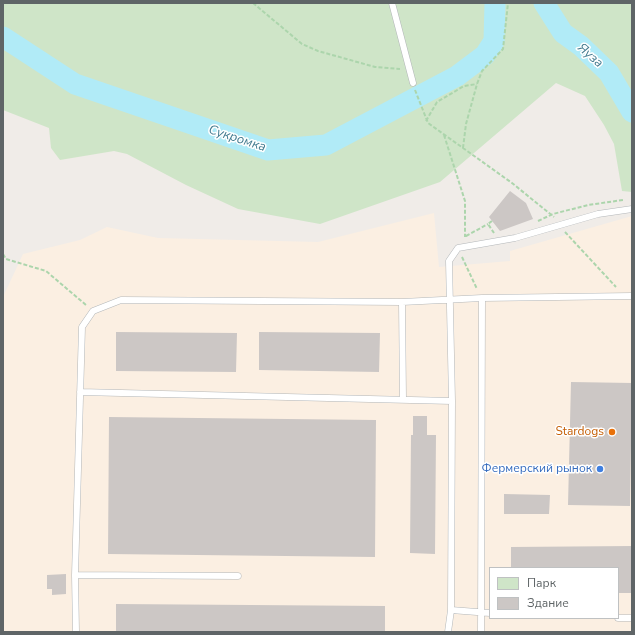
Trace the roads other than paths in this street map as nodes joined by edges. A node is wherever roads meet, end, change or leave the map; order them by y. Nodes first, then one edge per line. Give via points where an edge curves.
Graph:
1 (392, 3) edge
2 (413, 83) road end
3 (632, 208) edge
4 (632, 296) edge
5 (482, 298) junction
6 (450, 300) junction
7 (402, 302) junction
8 (80, 392) junction
9 (403, 399) junction
10 (452, 401) junction
11 (75, 575) junction
12 (238, 576) dead end
13 (451, 610) junction
14 (481, 612) junction
15 (489, 613) edge
16 (619, 618) edge
17 (632, 618) edge
18 (76, 632) edge
19 (448, 632) edge
20 (481, 632) edge

1 - 2 lane
3 - 6 lane via 598,214 515,238 458,248 449,261
4 - 5 lane
5 - 6 lane
5 - 14 lane
6 - 7 lane
6 - 10 lane
7 - 8 lane via 121,300 93,311 82,327
7 - 9 lane
8 - 9 lane
8 - 11 lane
9 - 10 lane
10 - 13 lane
11 - 12 lane
11 - 18 lane
13 - 14 lane
13 - 19 lane
14 - 15 lane
14 - 20 lane
16 - 17 lane

